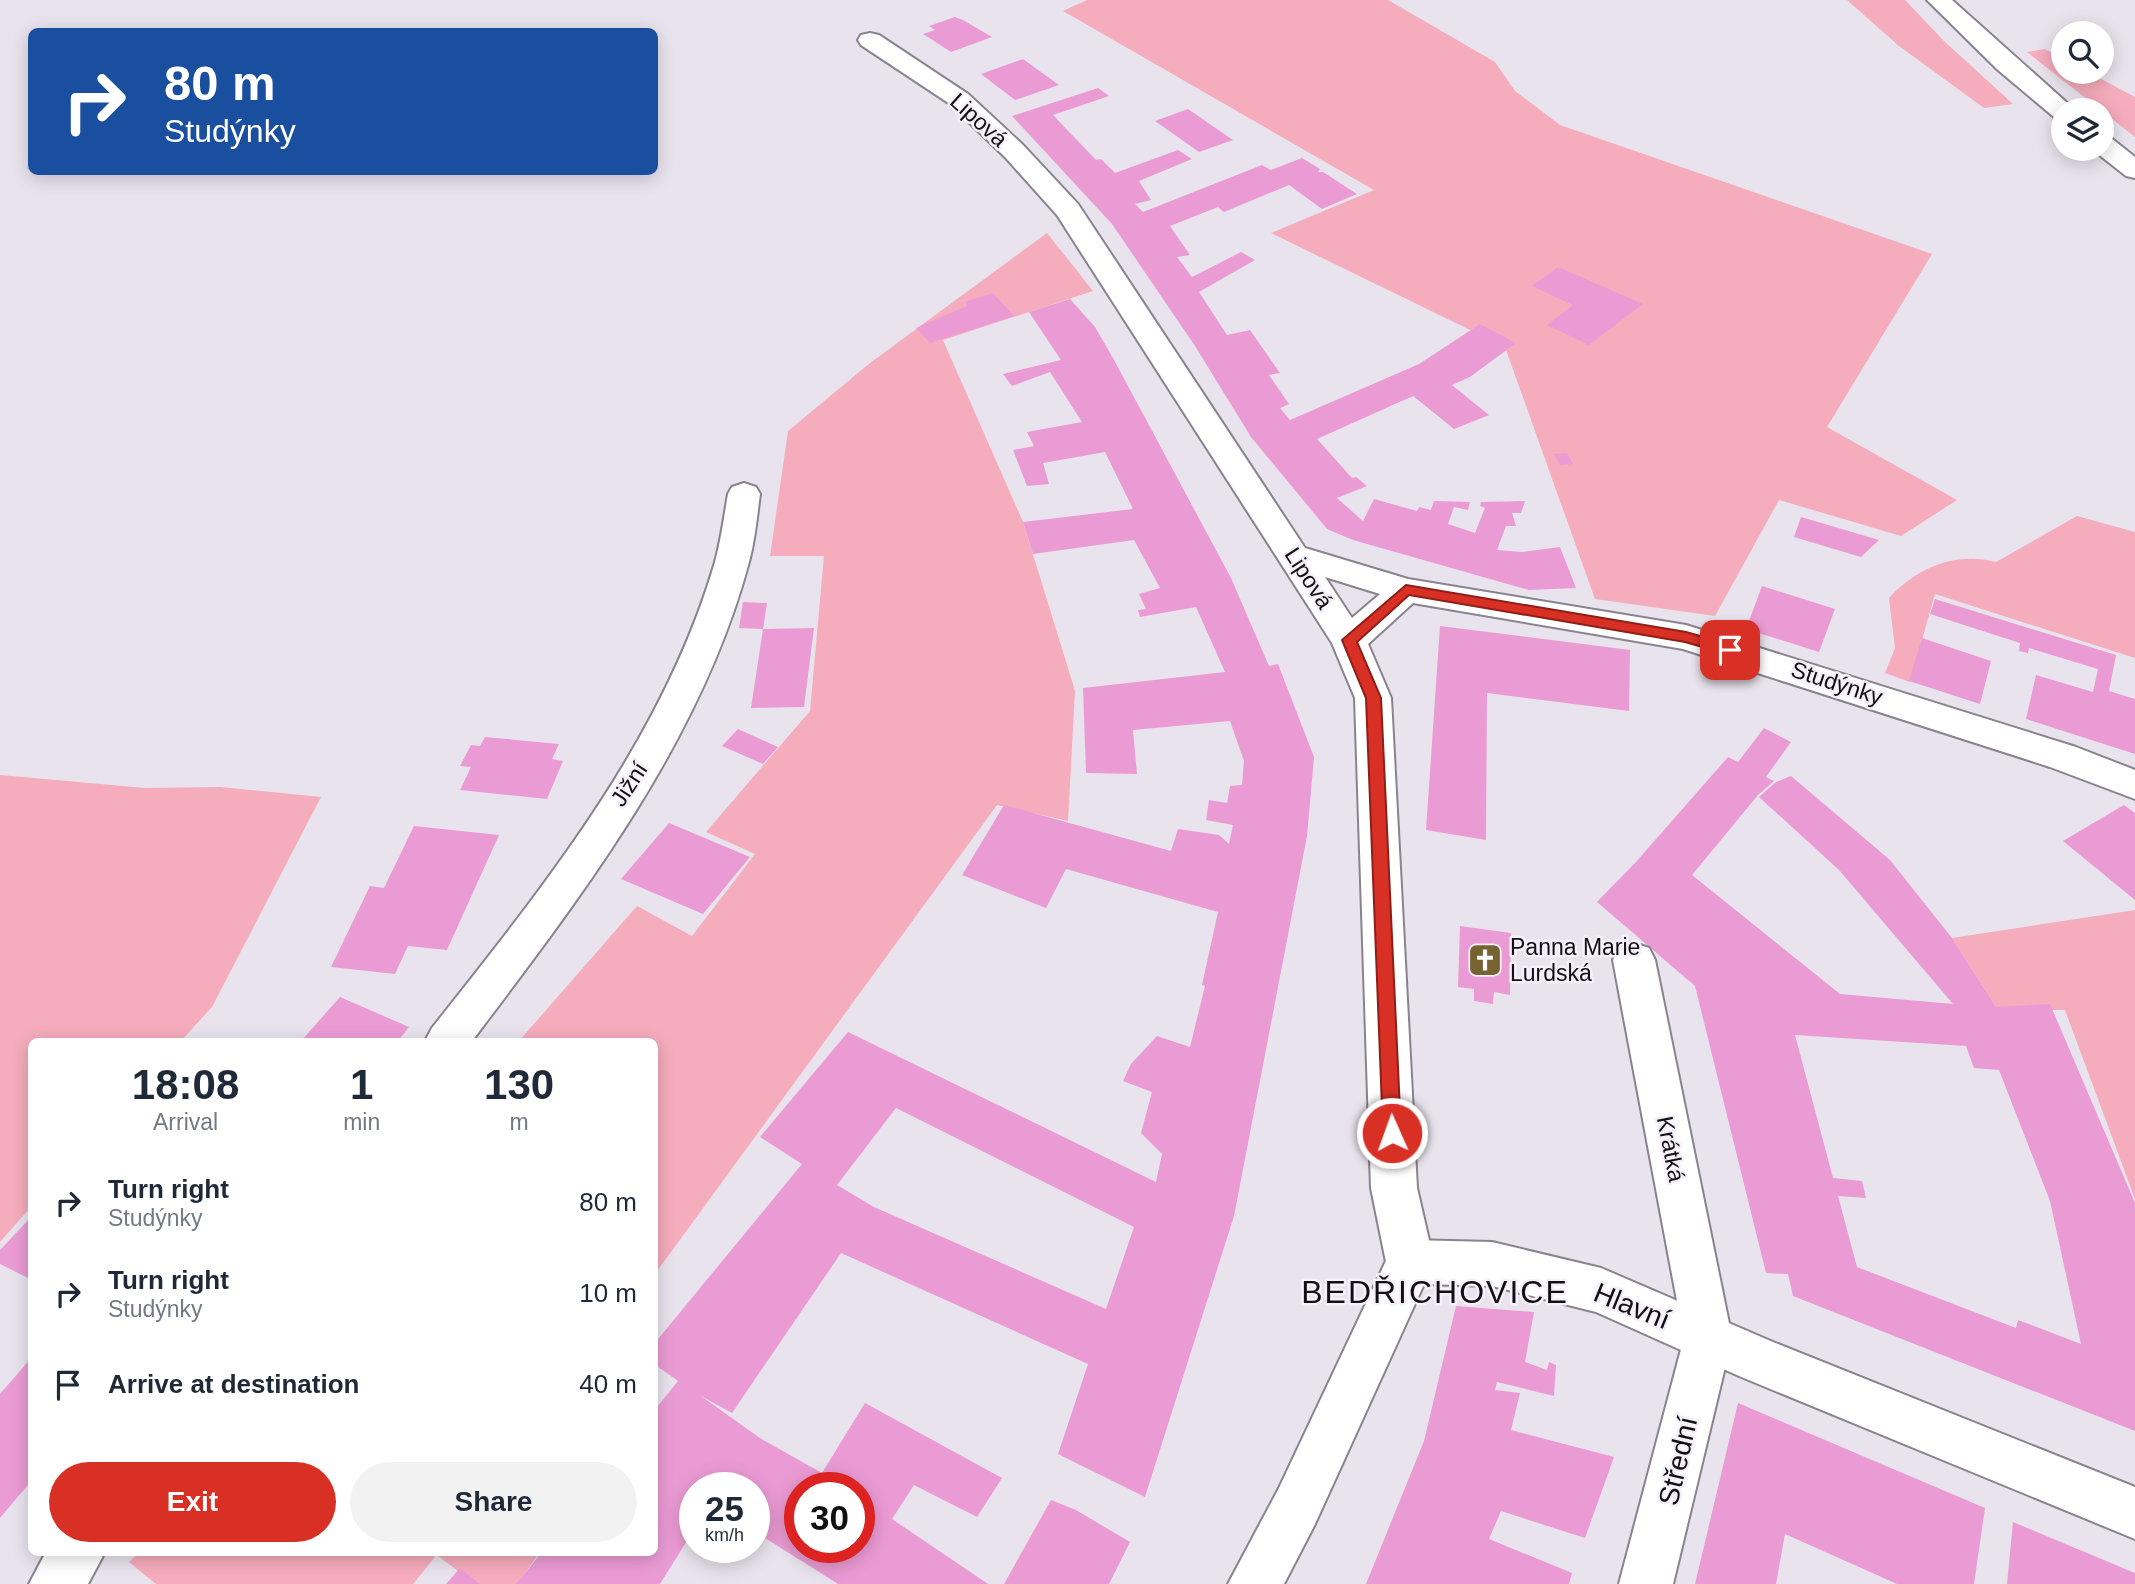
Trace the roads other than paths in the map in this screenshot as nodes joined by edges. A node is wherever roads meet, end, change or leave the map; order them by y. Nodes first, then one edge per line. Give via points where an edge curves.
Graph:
1 (1939, 0) edge
2 (870, 40) dead end
3 (2051, 101) edge
4 (2114, 153) edge
5 (2135, 170) edge
6 (744, 494) dead end
7 (1295, 556) junction
8 (1406, 590) junction
9 (1349, 640) junction
10 (2135, 785) edge
11 (1634, 960) dead end
12 (449, 1038) edge
13 (1410, 1262) junction
14 (1708, 1338) junction
15 (2135, 1513) edge
16 (76, 1556) edge
17 (56, 1584) edge
18 (1255, 1584) edge
19 (1646, 1584) edge

1 - 3 street
2 - 7 street, Lipová via 959,99 1068,211
4 - 5 street
6 - 12 street, Jižní via 732,562 705,642 663,732 550,908
7 - 8 street, Studýnky
7 - 9 street, Lipová
8 - 9 street
8 - 10 street, Studýnky via 1686,637 2063,757
9 - 13 street, Lipová via 1373,698 1394,1188
11 - 14 street, Krátká
13 - 14 street, Hlavní via 1492,1264 1601,1291
13 - 18 street via 1297,1506
14 - 15 street, Hlavní
14 - 19 street, Střední
16 - 17 street

